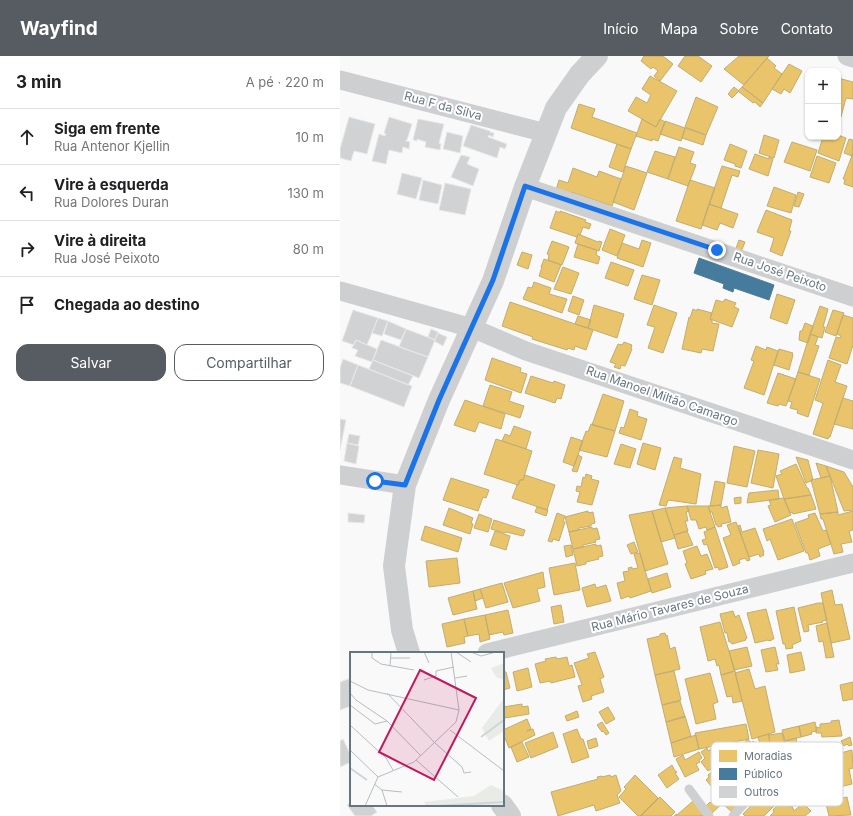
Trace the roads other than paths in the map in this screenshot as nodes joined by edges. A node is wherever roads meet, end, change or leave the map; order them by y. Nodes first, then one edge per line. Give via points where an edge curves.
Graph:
1 (597, 56) edge
2 (847, 56) edge
3 (853, 58) edge
4 (340, 80) edge
5 (546, 133) junction
6 (525, 186) junction
7 (340, 291) edge
8 (853, 297) edge
9 (472, 328) junction
10 (853, 460) edge
11 (340, 475) edge
12 (405, 485) junction
13 (853, 563) edge
14 (410, 652) edge
15 (491, 652) edge
16 (689, 789) dead end
17 (503, 806) edge
18 (742, 806) edge
19 (510, 816) edge
20 (709, 816) edge
21 (733, 816) edge

1 - 5 street via 580,74 556,108
2 - 3 street
4 - 5 street, Rua F da Silva
5 - 6 street
6 - 8 street, Rua José Peixoto
6 - 9 street via 493,280
7 - 9 street, Rua Manoel Miltão Camargo
9 - 10 street, Rua Manoel Miltão Camargo via 526,352
9 - 12 street via 439,400
11 - 12 street
12 - 14 street via 394,566 402,630
13 - 15 street, Rua Mário Tavares de Souza
16 - 20 lane
17 - 19 street
18 - 21 lane

